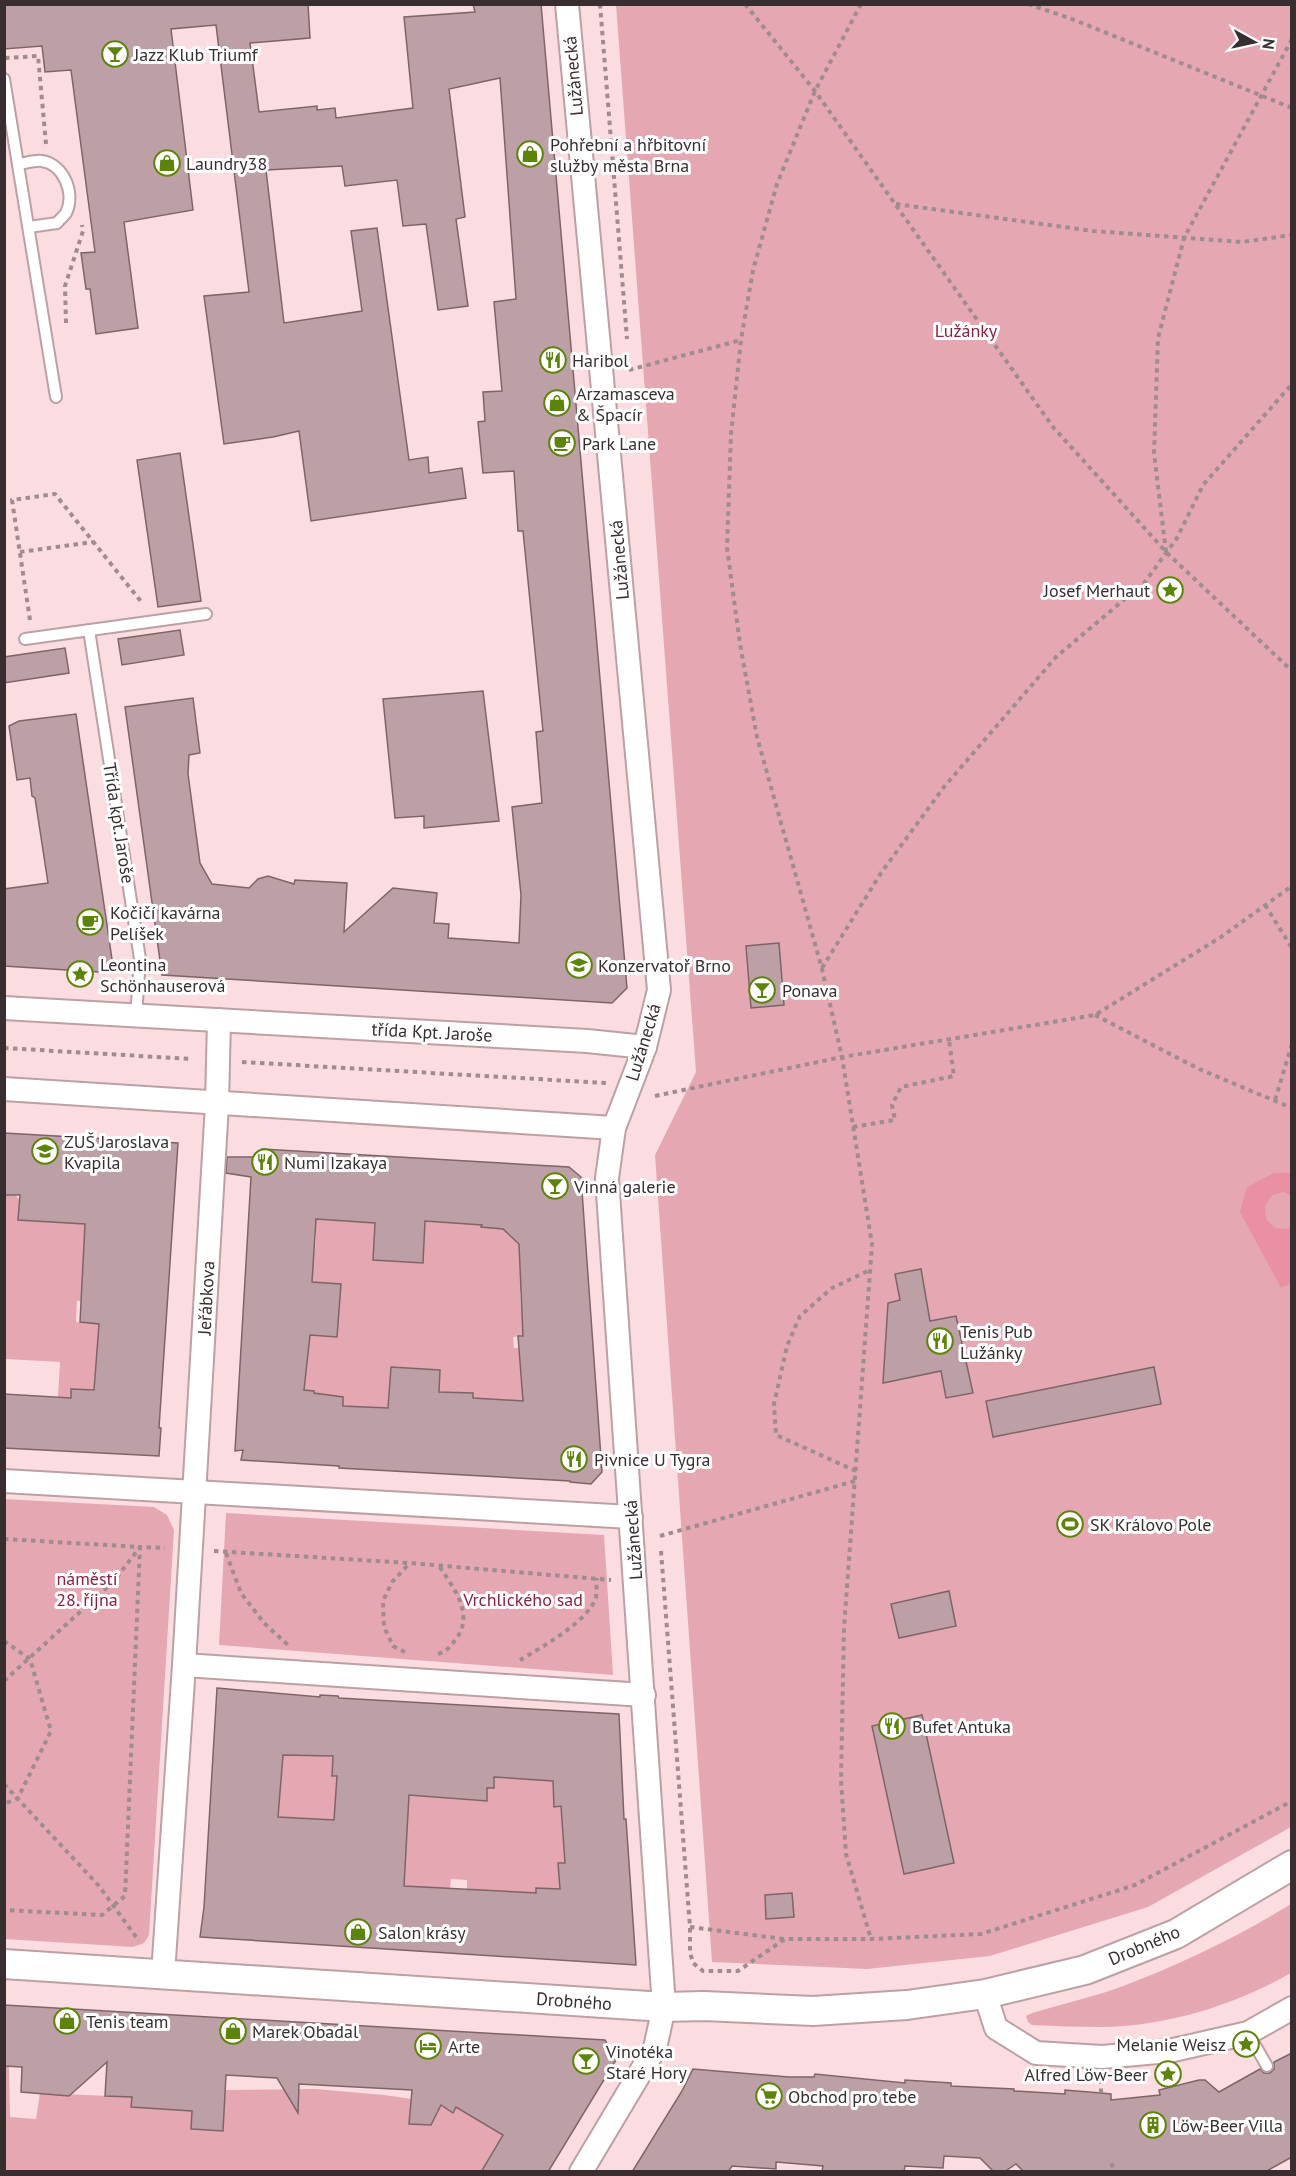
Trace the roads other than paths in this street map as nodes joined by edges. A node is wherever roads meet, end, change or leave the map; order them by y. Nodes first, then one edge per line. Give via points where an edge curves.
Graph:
1 (567, 4) edge
2 (4, 79) edge
3 (18, 164) junction
4 (29, 227) junction
5 (56, 397) dead end
6 (206, 614) dead end
7 (89, 630) junction
8 (29, 638) road end
9 (4, 1008) edge
10 (136, 1016) junction
11 (219, 1020) junction
12 (645, 1047) junction
13 (4, 1089) edge
14 (217, 1104) junction
15 (614, 1128) junction
16 (4, 1481) edge
17 (194, 1493) junction
18 (631, 1517) junction
19 (184, 1665) junction
20 (644, 1695) junction
21 (1292, 1865) edge
22 (4, 1964) edge
23 (163, 1974) junction
24 (985, 1994) junction
25 (664, 2007) junction
26 (1292, 2008) edge
27 (1248, 2033) junction
28 (1267, 2066) dead end
29 (581, 2172) edge

1 - 12 street, Lužánecká via 659,990
2 - 3 lane
3 - 4 lane
3 - 4 lane via 40,160 54,164 66,178 66,212 57,223
4 - 5 lane
6 - 7 lane
7 - 8 lane
7 - 10 lane, Třída kpt. Jaroše via 140,959
9 - 10 street, třída Kpt. Jaroše
10 - 11 street, třída Kpt. Jaroše
11 - 12 street, třída Kpt. Jaroše
11 - 14 street
12 - 15 street, Lužánecká
13 - 14 street
14 - 15 street
14 - 17 street, Jeřábkova
15 - 18 street, Lužánecká via 607,1178
16 - 17 street
17 - 18 street
17 - 19 street
18 - 20 street, Lužánecká
19 - 20 street
19 - 23 street
20 - 25 street, Lužánecká
21 - 24 street, Drobného via 1176,1934 1085,1970
22 - 23 street
23 - 25 street, Drobného
24 - 25 street, Drobného via 907,2005 813,2011
24 - 27 street via 996,2028 1036,2053 1102,2057 1158,2052
25 - 29 street, Lužánecká via 655,2049
26 - 27 street
27 - 28 lane

